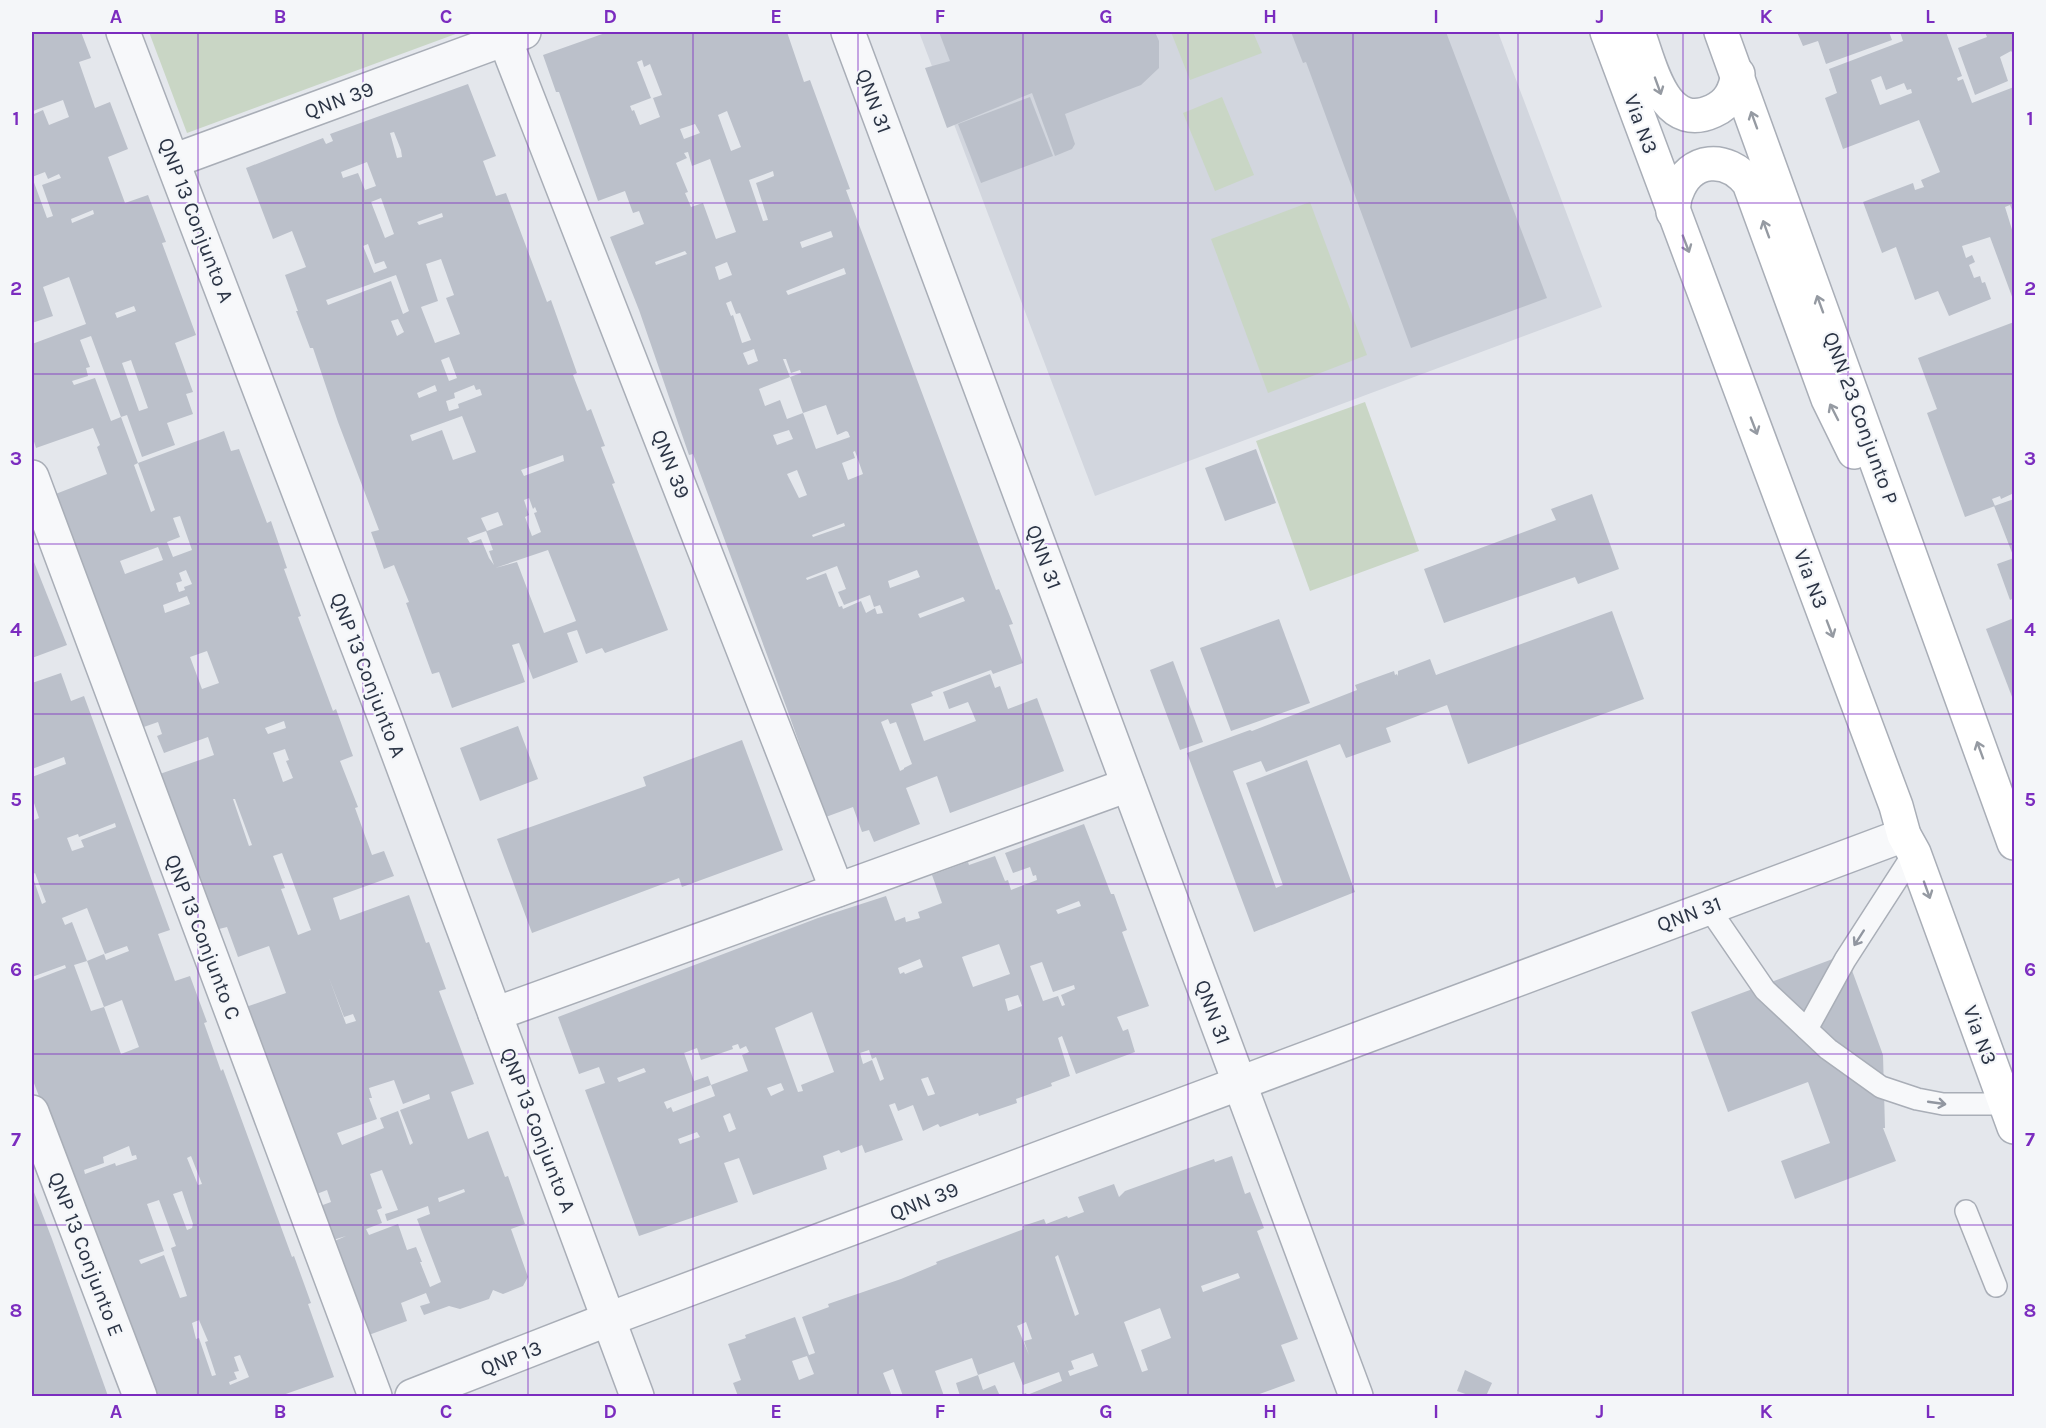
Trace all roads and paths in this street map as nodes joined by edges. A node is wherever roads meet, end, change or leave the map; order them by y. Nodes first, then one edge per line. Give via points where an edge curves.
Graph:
1 (123, 32) edge
2 (848, 32) edge
3 (1607, 32) edge
4 (1638, 32) edge
5 (1721, 32) edge
6 (511, 34) edge
7 (1737, 74) junction
8 (173, 161) junction
9 (1674, 212) junction
10 (32, 477) edge
11 (1918, 576) junction
12 (1128, 785) junction
13 (2007, 802) edge
14 (2014, 843) edge
15 (1909, 844) junction
16 (837, 890) junction
17 (1708, 907) junction
18 (495, 1014) junction
19 (1808, 1029) junction
20 (1239, 1082) junction
21 (2012, 1110) edge
22 (32, 1112) edge
23 (1966, 1211) dead end
24 (1996, 1286) dead end
25 (609, 1319) junction
26 (1348, 1394) edge
27 (140, 1396) edge
28 (375, 1396) edge
29 (412, 1396) edge
30 (637, 1396) edge

1 - 8 street, QNP 13 Conjunto A
2 - 12 street, QNN 31
3 - 9 main road, Via N3
4 -> 7 main road via 1662,96 1681,112 1694,116 1719,109 1729,100
5 - 7 main road, QNN 23 Conjunto P
6 - 8 street, QNN 39
6 - 16 street, QNN 39
11 -> 7 main road, QNN 23 Conjunto P
8 - 18 street, QNP 13 Conjunto A
11 -> 9 main road via 1828,399 1749,183 1730,166 1706,164 1692,170 1682,181
9 -> 15 main road, Via N3
10 - 28 street, QNP 13 Conjunto C
13 -> 11 main road, QNN 23 Conjunto P
12 - 16 street
12 - 20 street, QNN 31
13 - 14 main road, QNN 23 Conjunto P
15 - 17 street, QNN 31
15 -> 19 lane
15 -> 21 main road, Via N3
16 - 18 street
17 - 19 lane via 1765,990
17 - 20 street, QNN 31
18 - 25 street, QNP 13 Conjunto A
19 -> 21 lane via 1881,1087 1943,1104
20 - 25 street, QNN 39
20 - 26 street, QNN 31
22 - 27 street, QNP 13 Conjunto E
23 - 24 lane
25 - 29 street, QNP 13
25 - 30 street, QNP 13 Conjunto A

